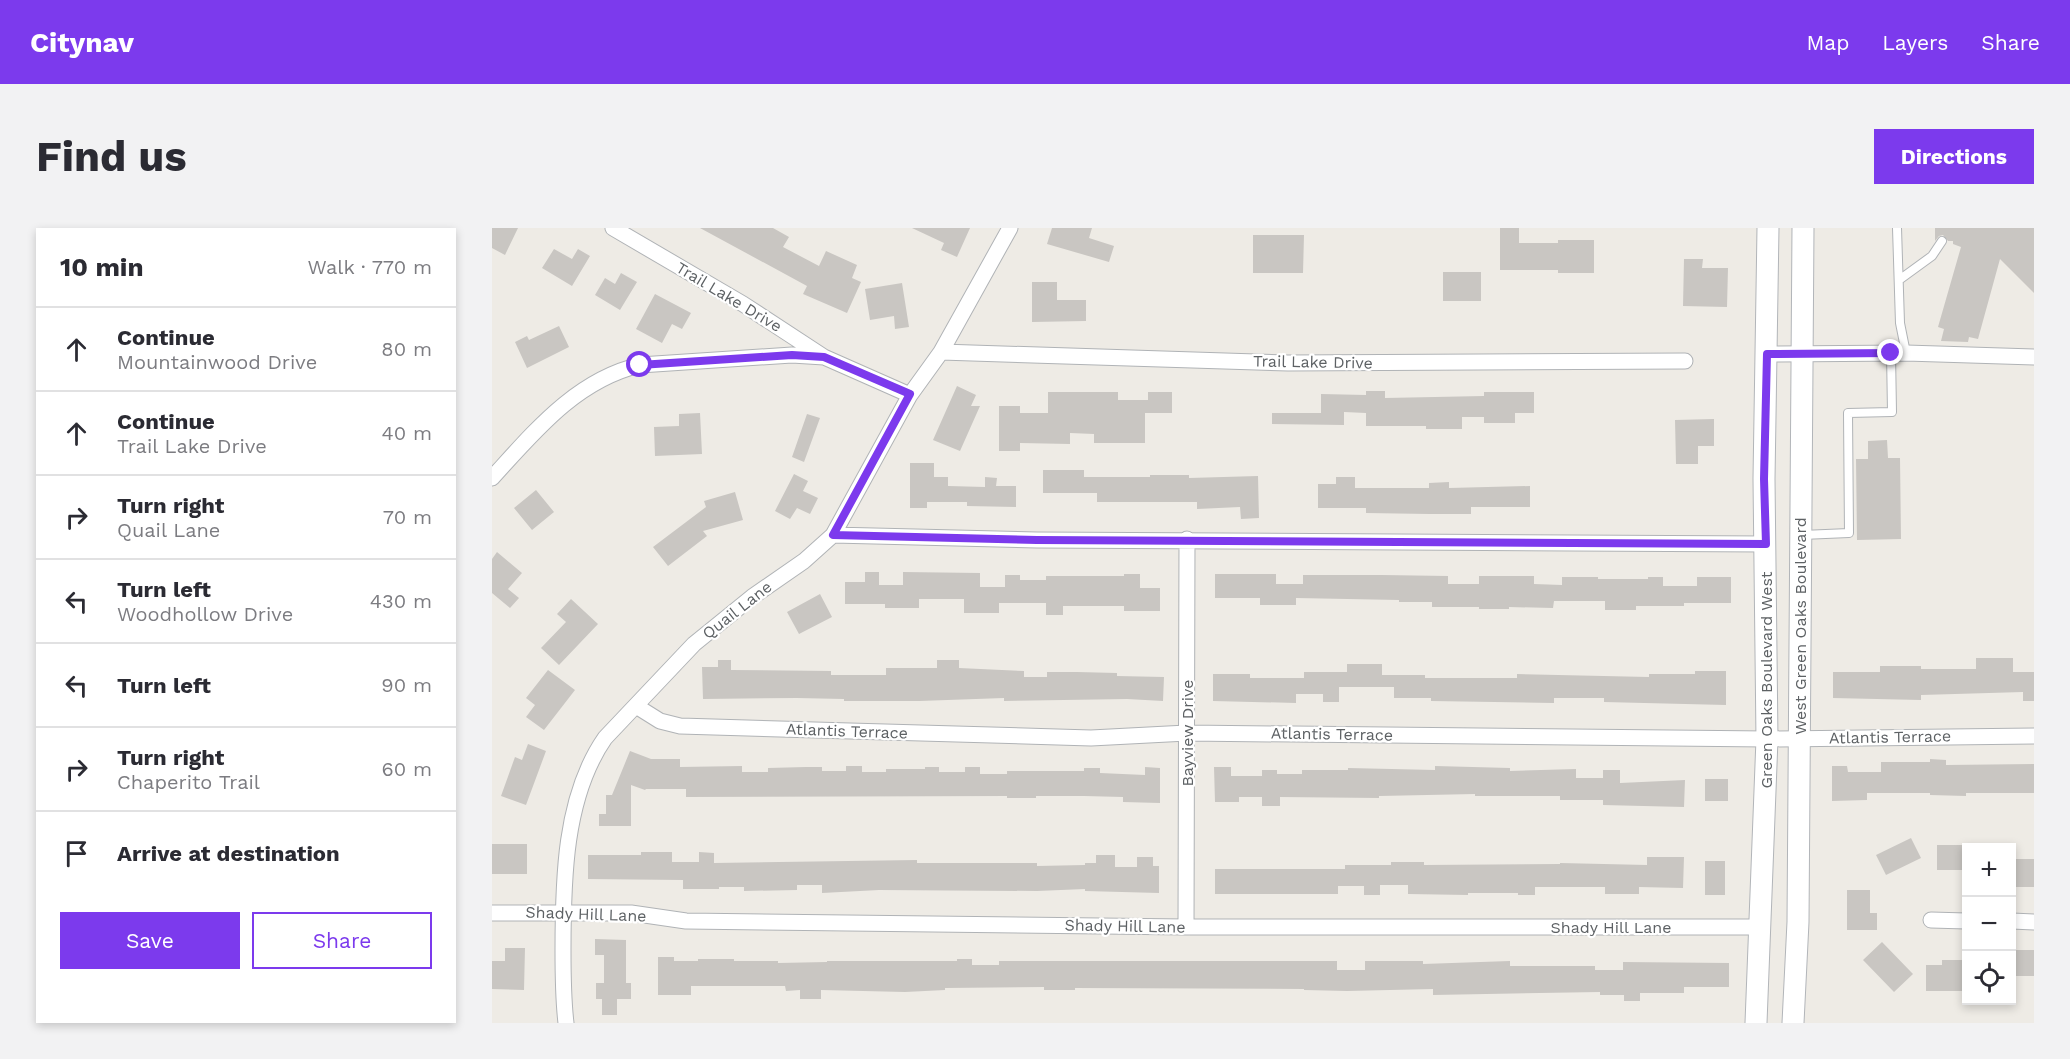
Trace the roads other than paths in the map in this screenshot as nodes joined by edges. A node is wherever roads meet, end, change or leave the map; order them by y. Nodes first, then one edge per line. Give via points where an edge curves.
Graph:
1 (613, 228) edge
2 (1011, 228) edge
3 (1768, 228) edge
4 (1803, 228) edge
5 (1897, 228) edge
6 (1942, 241) dead end
7 (1899, 280) junction
8 (941, 352) junction
9 (1898, 353) junction
10 (1767, 354) junction
11 (1803, 354) junction
12 (824, 357) junction
13 (2034, 357) edge
14 (1685, 361) dead end
15 (910, 394) junction
16 (492, 478) edge
17 (833, 535) junction
18 (1800, 535) junction
19 (1187, 539) junction
20 (1766, 544) junction
21 (636, 706) junction
22 (1187, 733) junction
23 (2034, 736) edge
24 (1799, 738) junction
25 (1767, 739) junction
26 (492, 912) edge
27 (562, 912) junction
28 (1931, 920) dead end
29 (1962, 921) edge
30 (2016, 921) edge
31 (2034, 922) edge
32 (1186, 927) junction
33 (1759, 927) junction
34 (566, 1023) edge
35 (1756, 1023) edge
36 (1793, 1023) edge

1 - 12 street, Trail Lake Drive
2 - 8 street, Quail Lane
3 - 10 main road, Green Oaks Boulevard West
4 - 11 main road, West Green Oaks Boulevard
5 - 7 lane
6 - 7 lane via 1932,256
7 - 9 lane
8 - 14 street, Trail Lake Drive via 1288,363
8 - 15 street, Quail Lane
9 - 11 street
9 - 13 street
9 - 18 lane via 1892,412 1848,413 1849,533
10 - 11 street
10 - 20 main road, Green Oaks Boulevard West
11 - 18 main road, West Green Oaks Boulevard
12 - 15 street, Trail Lake Drive
12 - 16 street via 783,356 622,369 565,402 534,429
15 - 17 street, Quail Lane
17 - 19 street
17 - 21 street, Quail Lane via 694,644
18 - 24 main road, West Green Oaks Boulevard
19 - 20 street
19 - 22 street, Bayview Drive
20 - 25 main road, Green Oaks Boulevard West
21 - 22 street, Atlantis Terrace via 660,721 680,726 1091,738
21 - 27 street, Quail Lane via 605,738 586,772 575,807
22 - 25 street, Atlantis Terrace
22 - 32 street, Bayview Drive
23 - 24 street, Atlantis Terrace
24 - 25 street, Atlantis Terrace
24 - 36 main road, West Green Oaks Boulevard
25 - 33 main road, Green Oaks Boulevard West
26 - 27 street, Shady Hill Lane
27 - 32 street, Shady Hill Lane via 631,913 686,921
27 - 34 street, Quail Lane
28 - 29 street
30 - 31 street
32 - 33 street, Shady Hill Lane
33 - 35 main road, Green Oaks Boulevard West

